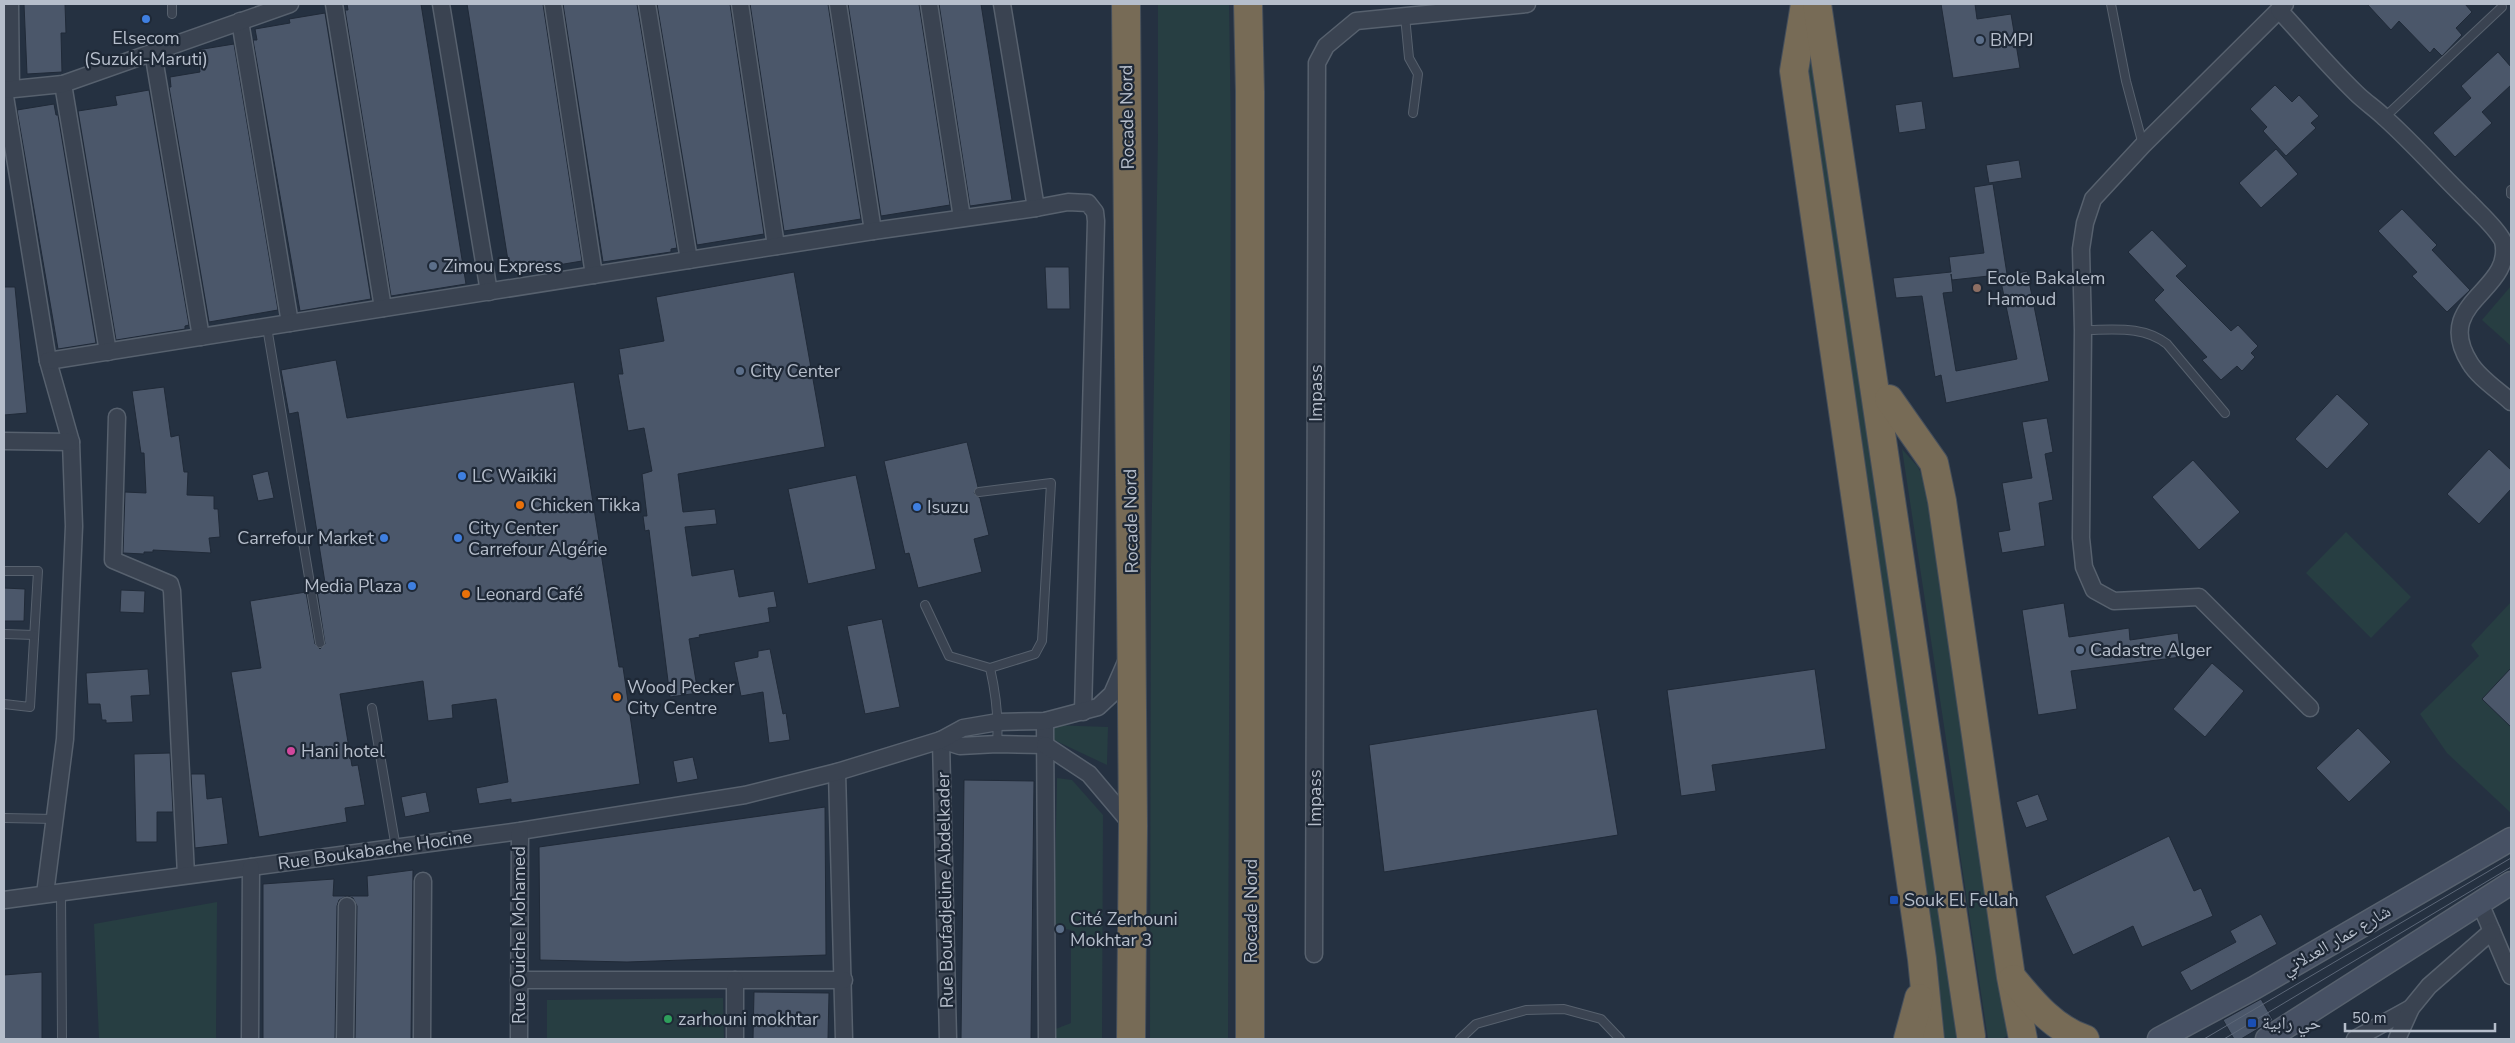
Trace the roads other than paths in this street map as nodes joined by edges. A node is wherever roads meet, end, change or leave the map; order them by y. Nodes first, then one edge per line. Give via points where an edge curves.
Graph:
1 (10, 4) edge
2 (172, 4) edge
3 (290, 4) edge
4 (334, 4) edge
5 (441, 4) edge
6 (553, 4) edge
7 (647, 4) edge
8 (740, 4) edge
9 (838, 4) edge
10 (929, 4) edge
11 (1002, 4) edge
12 (1126, 4) edge
13 (1248, 4) edge
14 (1527, 4) edge
15 (1805, 4) edge
16 (1817, 4) edge
17 (1833, 4) edge
18 (2111, 4) edge
19 (2282, 7) edge
20 (2502, 7) dead end
21 (172, 14) dead end
22 (1405, 16) junction
23 (240, 21) junction
24 (153, 52) junction
25 (63, 84) junction
26 (6, 90) edge
27 (1413, 113) dead end
28 (2385, 118) junction
29 (2143, 145) junction
30 (2511, 190) edge
31 (2511, 194) edge
32 (1036, 208) junction
33 (962, 218) junction
34 (872, 231) junction
35 (776, 246) junction
36 (2509, 255) edge
37 (689, 260) junction
38 (594, 275) junction
39 (489, 292) junction
40 (383, 308) junction
41 (290, 323) junction
42 (267, 326) junction
43 (2083, 330) junction
44 (201, 337) junction
45 (108, 352) junction
46 (48, 361) junction
47 (1889, 399) junction
48 (2511, 402) edge
49 (2225, 412) dead end
50 (117, 417) dead end
51 (4, 441) edge
52 (70, 442) junction
53 (979, 492) dead end
54 (4, 571) edge
55 (925, 605) dead end
56 (1132, 633) junction
57 (4, 634) edge
58 (34, 635) junction
59 (320, 643) dead end
60 (990, 668) junction
61 (4, 704) edge
62 (372, 708) dead end
63 (2310, 708) dead end
64 (1083, 712) junction
65 (1045, 721) junction
66 (998, 722) junction
67 (941, 740) junction
68 (997, 744) junction
69 (1045, 746) junction
70 (837, 772) junction
71 (4, 818) edge
72 (55, 819) junction
73 (1133, 826) junction
74 (520, 831) junction
75 (2511, 839) edge
76 (396, 848) junction
77 (251, 867) junction
78 (186, 875) junction
79 (423, 881) dead end
80 (2511, 883) edge
81 (53, 893) junction
82 (4, 900) edge
83 (2480, 903) junction
84 (347, 906) dead end
85 (2492, 931) junction
86 (1314, 954) dead end
87 (1922, 959) junction
88 (2511, 976) edge
89 (2011, 977) junction
90 (519, 980) junction
91 (735, 980) junction
92 (844, 980) junction
93 (2411, 1008) junction
94 (2022, 1038) edge
95 (62, 1039) edge
96 (250, 1039) edge
97 (345, 1039) edge
98 (422, 1039) edge
99 (519, 1039) edge
100 (735, 1039) edge
101 (844, 1039) edge
102 (948, 1039) edge
103 (1047, 1039) edge
104 (1131, 1039) edge
105 (1250, 1039) edge
106 (1460, 1039) edge
107 (1620, 1039) edge
108 (1908, 1039) edge
109 (1930, 1039) edge
110 (2085, 1039) edge
111 (2159, 1039) edge
112 (2267, 1039) edge
113 (2355, 1039) edge
114 (2397, 1039) edge

1 - 26 street
2 - 21 lane
3 - 23 street
4 - 40 street
5 - 39 street
6 - 38 street
7 - 37 street
8 - 35 street
9 - 34 street
10 - 33 street
11 - 32 street
12 - 56 highway, Rocade Nord
13 - 105 highway, Rocade Nord
14 - 22 street, Impass
15 - 87 highway via 1794,70
16 - 47 highway via 1976,1035
17 - 47 highway
18 - 29 lane
19 - 28 street via 2357,94
19 - 29 street
20 - 28 lane
22 - 27 lane via 1409,58 1418,74
22 - 86 street, Impass via 1356,21 1326,46 1318,63
23 - 24 street
23 - 41 street
24 - 25 street
24 - 44 street
25 - 26 street
25 - 45 street
26 - 46 street
28 - 36 street via 2483,217 2502,240
29 - 43 street via 2093,199 2085,223 2082,249
30 - 31 lane
32 - 33 street
32 - 64 street via 1068,202 1088,203 1095,212 1096,221
33 - 34 street
34 - 35 street
35 - 37 street
36 - 48 street via 2503,271 2466,313 2460,341 2471,365
37 - 38 street
38 - 39 street
39 - 40 street
40 - 41 street
41 - 42 street
42 - 44 street
42 - 59 lane
43 - 49 lane via 2144,331 2155,335 2167,344
43 - 63 street via 2081,538 2084,567 2094,590 2114,601 2199,597
44 - 45 street
45 - 46 street
46 - 52 street
47 - 89 highway via 1934,463
50 - 78 street via 113,560 170,584 172,591
51 - 52 street
52 - 72 street via 74,546 65,739
53 - 60 lane via 1051,483 1042,641 1035,654
54 - 58 lane via 38,571
55 - 60 lane via 949,656
56 - 64 street, Rue Boukabache Hocine via 1124,670 1112,694 1098,707
56 - 73 highway, Rocade Nord
57 - 58 lane
58 - 61 lane via 30,707
60 - 66 lane
62 - 76 lane
64 - 65 street, Rue Boukabache Hocine
65 - 66 street, Rue Boukabache Hocine
65 - 69 street
66 - 67 street, Rue Boukabache Hocine via 963,728
66 - 68 lane
67 - 68 street via 960,746
67 - 70 street, Rue Boukabache Hocine
67 - 102 street, Rue Boufadjeline Abdelkader
68 - 69 street
69 - 73 street via 1089,774
69 - 103 street
70 - 74 street, Rue Boukabache Hocine via 745,795
70 - 92 street
71 - 72 lane
72 - 81 street
73 - 104 highway, Rocade Nord
74 - 76 street, Rue Boukabache Hocine
74 - 90 street, Rue Ouiche Mohamed
75 - 111 main road, شارع عمار العدلاني via 2254,988
76 - 77 street, Rue Boukabache Hocine
77 - 78 street, Rue Boukabache Hocine
77 - 96 street
78 - 81 street, Rue Boukabache Hocine
79 - 98 street
80 - 83 main road
81 - 82 street, Rue Boukabache Hocine
81 - 95 lane
83 - 85 street
83 - 112 main road
84 - 97 street
85 - 88 street
85 - 93 street via 2430,986
87 - 108 highway via 1920,994
87 - 109 highway
89 - 94 highway
89 - 110 highway via 2044,1013 2065,1030
90 - 91 street
90 - 99 street, Rue Ouiche Mohamed
91 - 92 street
91 - 100 street
92 - 101 street
93 - 113 street
93 - 114 street
106 - 107 lane via 1476,1024 1526,1010 1564,1009 1601,1019

